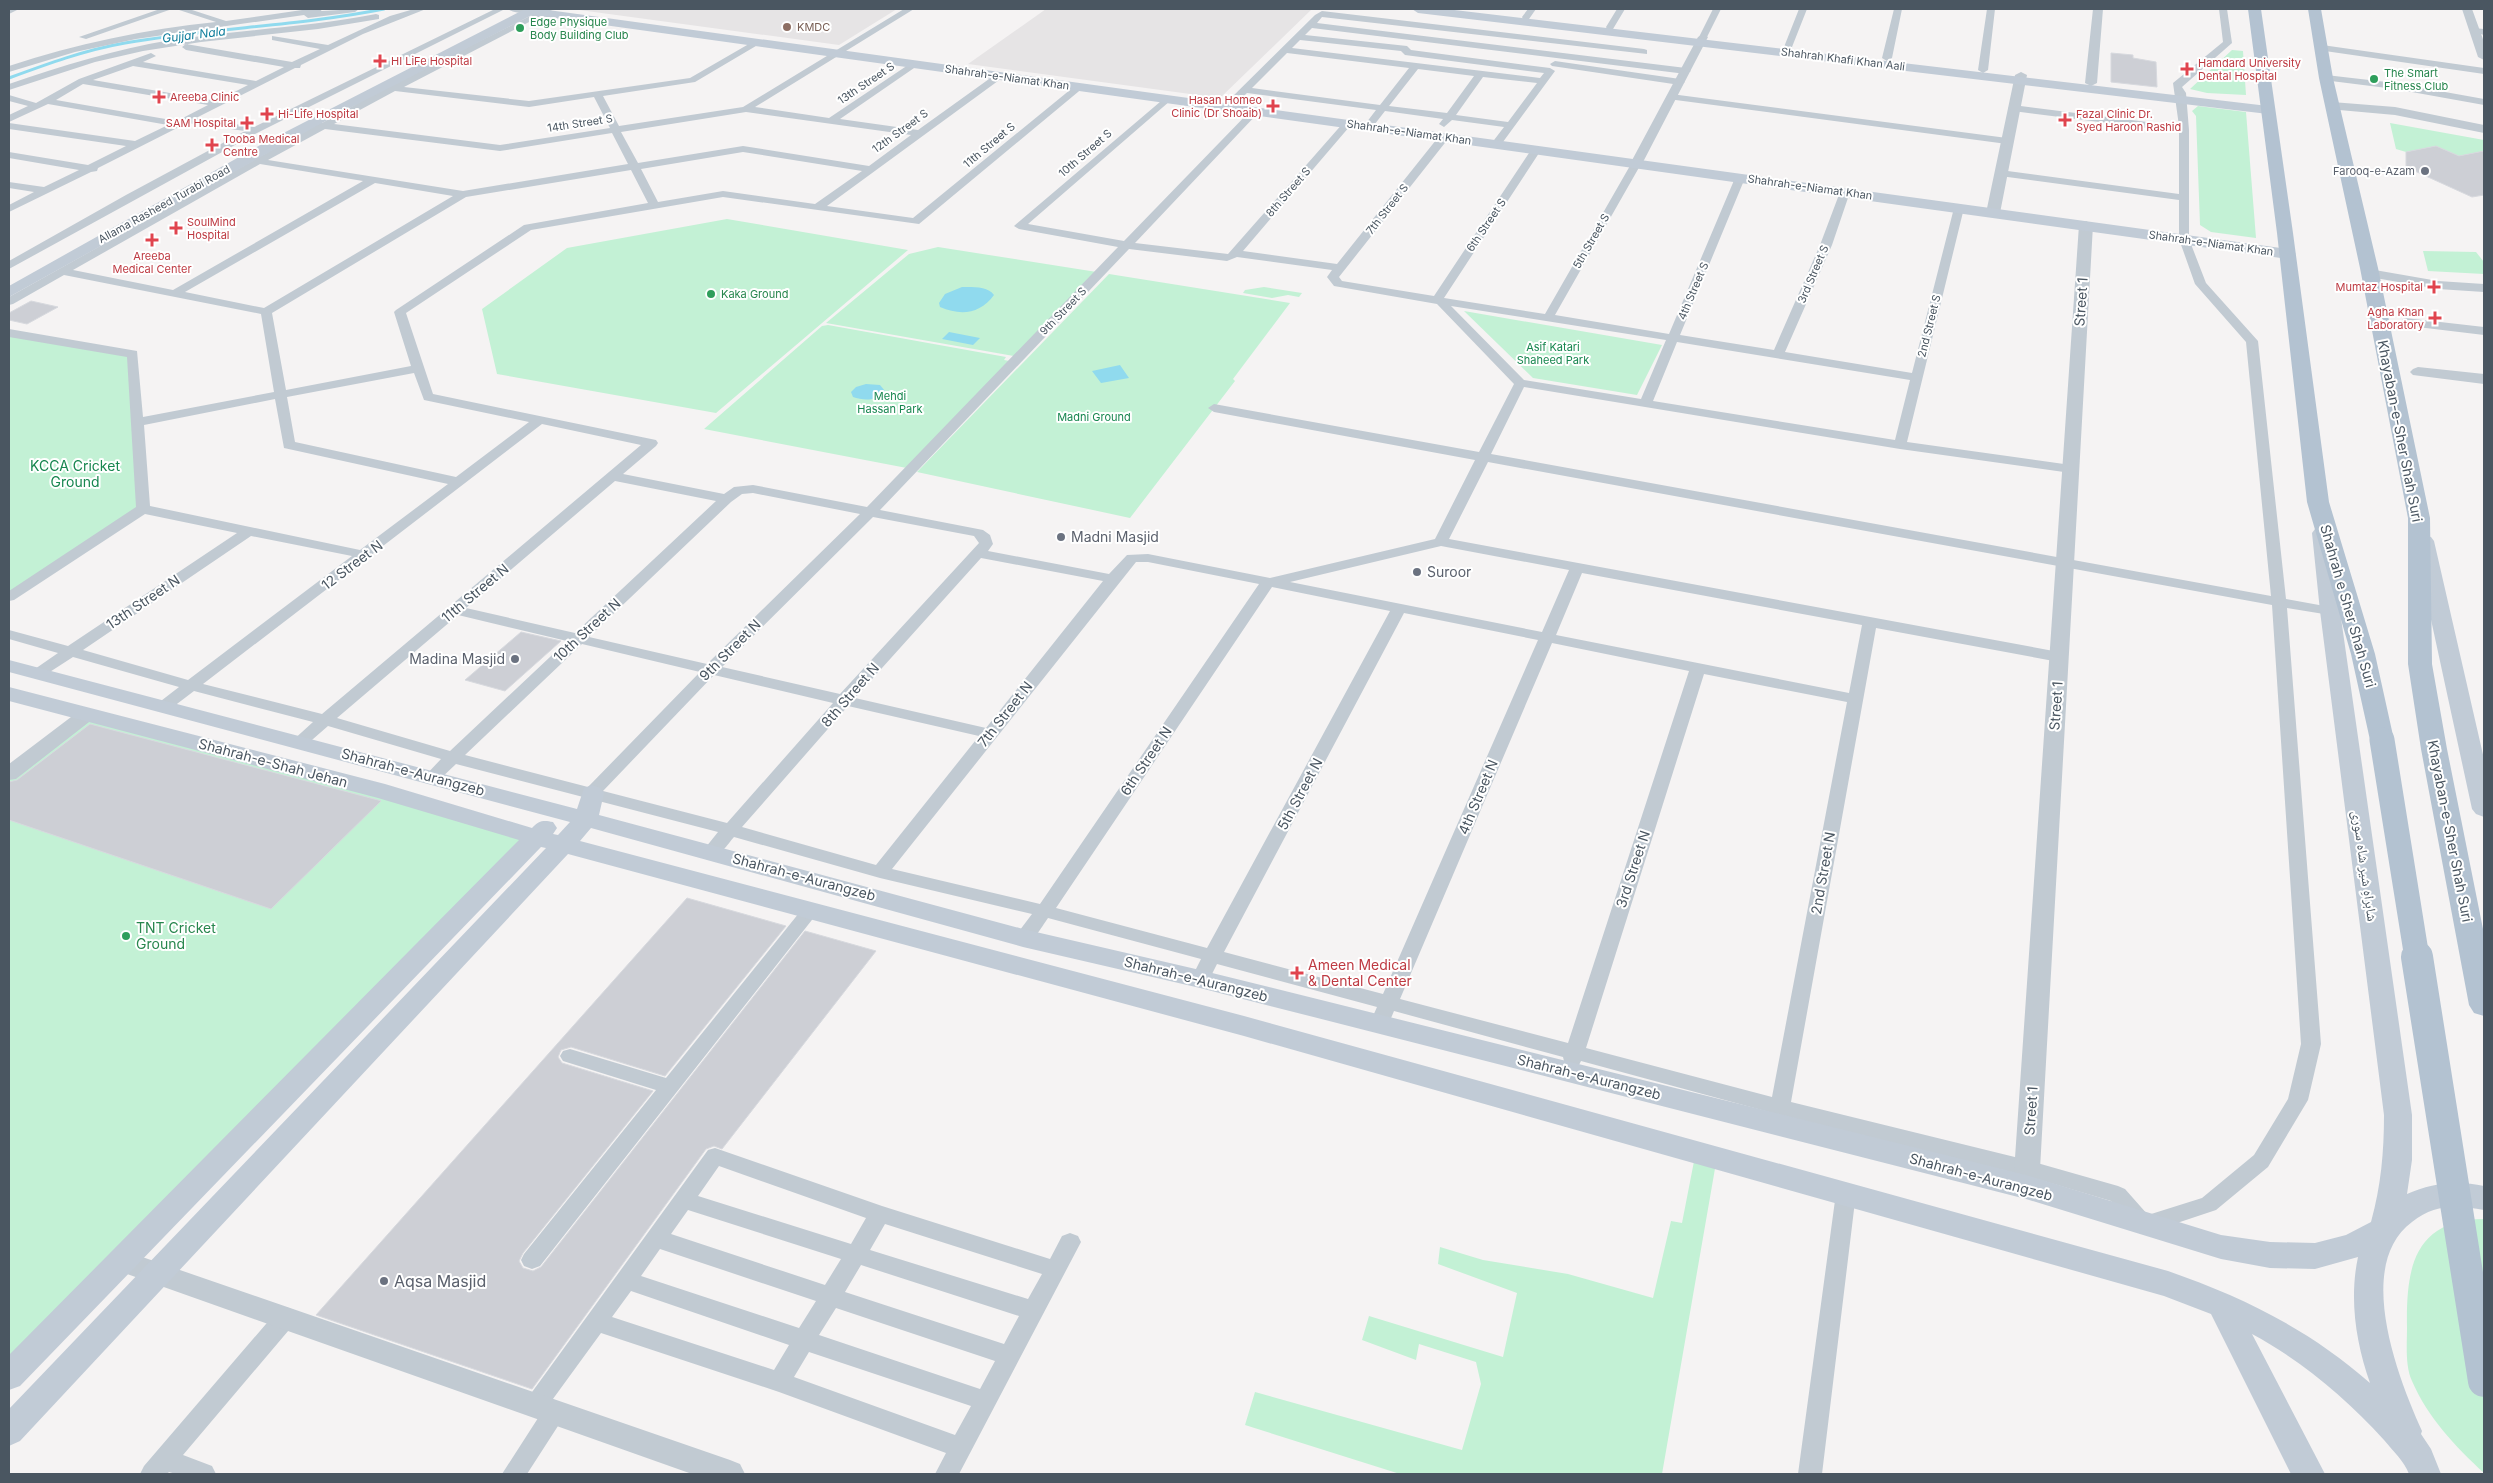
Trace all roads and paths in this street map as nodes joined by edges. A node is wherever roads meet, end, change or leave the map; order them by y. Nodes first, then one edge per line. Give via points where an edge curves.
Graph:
1 (15, 9) edge
2 (168, 9) edge
3 (180, 9) edge
4 (318, 9) edge
5 (355, 9) edge
6 (416, 9) edge
7 (501, 9) edge
8 (512, 9) edge
9 (910, 9) edge
10 (1418, 9) edge
11 (1454, 9) edge
12 (1621, 9) edge
13 (1717, 9) edge
14 (1803, 9) edge
15 (1898, 9) edge
16 (1991, 9) edge
17 (2098, 9) edge
18 (2223, 9) edge
19 (2254, 9) edge
20 (2314, 9) edge
21 (2467, 9) edge
22 (532, 10) edge
23 (9, 11) edge
24 (256, 11) dead end
25 (1324, 11) edge
26 (1529, 13) edge
27 (293, 16) junction
28 (143, 17) junction
29 (279, 17) junction
30 (230, 23) junction
31 (1310, 25) junction
32 (1610, 27) junction
33 (180, 28) junction
34 (1582, 28) junction
35 (2480, 31) edge
36 (258, 34) junction
37 (1298, 37) junction
38 (1421, 38) junction
39 (197, 40) junction
40 (1702, 40) junction
41 (758, 43) junction
42 (1571, 43) junction
43 (182, 46) junction
44 (1788, 47) junction
45 (330, 48) junction
46 (2322, 48) junction
47 (1284, 50) junction
48 (1644, 52) dead end
49 (1404, 53) junction
50 (838, 54) junction
51 (1563, 54) junction
52 (2484, 57) edge
53 (1887, 58) junction
54 (92, 60) junction
55 (9, 62) edge
56 (128, 63) junction
57 (914, 64) junction
58 (296, 66) junction
59 (1415, 66) junction
60 (117, 67) junction
61 (1552, 68) junction
62 (9, 69) edge
63 (1982, 70) junction
64 (2484, 71) edge
65 (1481, 73) junction
66 (999, 76) junction
67 (1683, 76) junction
68 (37, 77) junction
69 (2020, 77) junction
70 (2326, 78) junction
71 (1543, 81) junction
72 (78, 83) junction
73 (2091, 83) junction
74 (259, 84) junction
75 (9, 86) edge
76 (380, 86) junction
77 (1079, 87) junction
78 (395, 88) junction
79 (1246, 90) junction
80 (597, 94) junction
81 (2181, 97) junction
82 (9, 98) edge
83 (1672, 98) junction
84 (1167, 99) junction
85 (47, 101) junction
86 (2484, 102) edge
87 (220, 104) junction
88 (37, 106) junction
89 (2267, 106) junction
90 (1227, 107) junction
91 (1382, 108) junction
92 (2013, 108) junction
93 (2333, 108) junction
94 (746, 109) junction
95 (1255, 111) junction
96 (1449, 117) junction
97 (9, 119) edge
98 (831, 121) junction
99 (183, 122) junction
100 (310, 124) junction
101 (1348, 124) junction
102 (325, 125) junction
103 (1512, 125) junction
104 (9, 126) edge
105 (1368, 127) junction
106 (2484, 129) edge
107 (255, 130) junction
108 (615, 130) junction
109 (2184, 130) junction
110 (274, 133) junction
111 (919, 133) junction
112 (2484, 134) edge
113 (1440, 137) junction
114 (2006, 141) junction
115 (1496, 144) junction
116 (139, 145) junction
117 (1536, 150) junction
118 (9, 155) edge
119 (258, 161) junction
120 (1636, 164) junction
121 (635, 166) junction
122 (93, 169) junction
123 (869, 169) junction
124 (2000, 173) junction
125 (1740, 178) junction
126 (374, 179) junction
127 (9, 185) edge
128 (47, 192) junction
129 (1845, 192) junction
130 (463, 194) junction
131 (2184, 198) junction
132 (655, 206) junction
133 (817, 208) junction
134 (1959, 208) junction
135 (9, 209) edge
136 (1993, 213) junction
137 (915, 222) joint
138 (2086, 225) junction
139 (1019, 226) joint
140 (2184, 239) junction
141 (1127, 245) junction
142 (2288, 254) junction
143 (1231, 255) junction
144 (9, 266) edge
145 (1340, 268) junction
146 (2369, 271) junction
147 (64, 272) junction
148 (9, 276) edge
149 (2484, 282) edge
150 (2484, 288) edge
151 (9, 292) edge
152 (174, 294) junction
153 (1438, 301) junction
154 (9, 302) edge
155 (266, 312) junction
156 (1548, 318) junction
157 (2405, 322) dead end
158 (2484, 331) edge
159 (9, 333) edge
160 (1673, 338) junction
161 (1778, 355) junction
162 (418, 368) junction
163 (2418, 372) dead end
164 (1916, 377) junction
165 (2484, 379) edge
166 (1520, 383) junction
167 (280, 394) junction
168 (1645, 404) junction
169 (1214, 408) dead end
170 (540, 420) junction
171 (137, 422) junction
172 (1900, 445) junction
173 (1483, 457) junction
174 (2071, 469) junction
175 (612, 476) junction
176 (459, 482) junction
177 (726, 499) junction
178 (2318, 502) junction
179 (143, 509) junction
180 (871, 511) junction
181 (2419, 518) junction
182 (250, 531) junction
183 (1441, 542) junction
184 (978, 552) junction
185 (364, 555) junction
186 (2065, 563) junction
187 (1577, 568) junction
188 (1113, 579) junction
189 (1267, 582) junction
190 (9, 597) edge
191 (2279, 602) junction
192 (1400, 608) junction
193 (455, 610) junction
194 (2330, 611) junction
195 (1870, 622) junction
196 (9, 634) edge
197 (578, 638) junction
198 (1547, 638) junction
199 (72, 650) junction
200 (2059, 657) junction
201 (9, 666) edge
202 (1698, 667) junction
203 (710, 669) junction
204 (38, 674) junction
205 (192, 686) junction
206 (9, 694) edge
207 (1855, 699) junction
208 (844, 700) junction
209 (163, 707) junction
210 (86, 715) junction
211 (325, 720) junction
212 (990, 734) junction
213 (299, 742) junction
214 (451, 757) junction
215 (9, 774) edge
216 (432, 777) junction
217 (580, 808) junction
218 (2484, 809) edge
219 (730, 830) junction
220 (536, 837) junction
221 (563, 845) junction
222 (711, 852) junction
223 (880, 872) junction
224 (1044, 911) junction
225 (809, 912) junction
226 (1023, 938) junction
227 (1214, 956) junction
228 (1200, 979) junction
229 (1389, 1002) junction
230 (2484, 1005) edge
231 (1379, 1025) junction
232 (570, 1056) dead end
233 (1572, 1062) junction
234 (671, 1087) junction
235 (1778, 1116) junction
236 (2027, 1178) junction
237 (1846, 1193) junction
238 (2484, 1198) edge
239 (684, 1200) junction
240 (880, 1214) junction
241 (2144, 1225) junction
242 (2383, 1230) junction
243 (655, 1238) junction
244 (1070, 1242) dead end
245 (856, 1254) junction
246 (532, 1260) dead end
247 (122, 1261) junction
248 (1054, 1269) junction
249 (158, 1274) junction
250 (626, 1280) junction
251 (830, 1296) junction
252 (2221, 1304) junction
253 (1032, 1310) junction
254 (286, 1317) junction
255 (597, 1322) junction
256 (805, 1339) junction
257 (1009, 1356) junction
258 (9, 1376) edge
259 (2484, 1381) edge
260 (779, 1382) junction
261 (986, 1401) junction
262 (545, 1409) junction
263 (9, 1431) edge
264 (961, 1448) junction
265 (158, 1467) edge
266 (2427, 1469) edge
267 (204, 1474) edge
268 (514, 1474) edge
269 (730, 1474) edge
270 (947, 1474) edge
271 (1810, 1474) edge
272 (2308, 1474) edge

1 - 23 street
2 - 28 street
3 - 30 street
4 - 27 street
5 - 27 street
6 - 36 street via 342,24
6 - 45 street
7 - 107 street via 383,64
8 - 22 street
9 - 50 street, 14th Street S
10 - 34 main road, Shahrah Khafi Khan Aali
11 - 26 main road, Shahrah Khafi Khan Aali
12 - 32 street
13 - 40 street
14 - 44 street
15 - 53 street
16 - 63 street
17 - 73 street
18 - 81 street via 2228,43 2178,83
19 - 89 main road
20 - 46 main road, Khayaban-e-Sher Shah Suri
21 - 35 street
22 - 41 main road, Shahrah-e-Niamat Khan
22 - 76 main road, Allama Rasheed Turabi Road
22 - 78 street
22 - 110 main road, Allama Rasheed Turabi Road via 390,72
24 - 29 street
25 - 31 street
25 - 42 street
26 - 32 main road, Shahrah Khafi Khan Aali
27 - 29 street
28 - 33 street
28 - 55 street
29 - 30 street
30 - 33 street
31 - 37 street
31 - 38 street
32 - 40 main road, Shahrah Khafi Khan Aali
33 - 62 street via 74,49
34 - 40 main road, Shahrah Khafi Khan Aali
34 - 42 street
35 - 52 street
36 - 39 street
36 - 45 street
37 - 47 street
37 - 49 street
38 - 49 street
38 - 51 street
39 - 43 street
39 - 54 street
40 - 44 main road, Shahrah Khafi Khan Aali
40 - 67 street
40 - 69 main road, Shahrah Khafi Khan Aali
41 - 50 main road, Shahrah-e-Niamat Khan
41 - 80 street via 692,80
42 - 48 street
42 - 51 street
43 - 56 street
43 - 58 street
44 - 53 main road, Shahrah Khafi Khan Aali
45 - 58 street
46 - 64 street
46 - 70 main road, Khayaban-e-Sher Shah Suri
47 - 59 street
47 - 79 street
49 - 61 street
50 - 57 main road, Shahrah-e-Niamat Khan
50 - 94 street, 14th Street S
51 - 61 street
51 - 67 street
53 - 63 main road, Shahrah Khafi Khan Aali
54 - 60 street
54 - 68 street
56 - 60 street
56 - 74 street
57 - 66 main road, Shahrah-e-Niamat Khan
57 - 98 street, 13th Street S
58 - 74 street
59 - 65 street
59 - 91 street
60 - 72 street
61 - 67 street
61 - 71 street
63 - 69 main road, Shahrah Khafi Khan Aali
65 - 71 street
65 - 96 street, 7th Street S
66 - 77 main road, Shahrah-e-Niamat Khan
66 - 111 street, 12th Street S
67 - 83 street
68 - 72 street
68 - 75 street
69 - 73 main road, Shahrah Khafi Khan Aali
69 - 81 main road, Shahrah Khafi Khan Aali
69 - 92 street
70 - 86 street via 2396,86
70 - 93 main road, Khayaban-e-Sher Shah Suri
71 - 103 street
72 - 85 street
72 - 87 street
73 - 81 main road, Shahrah Khafi Khan Aali
74 - 87 street
76 - 78 street
76 - 100 main road, Allama Rasheed Turabi Road
77 - 84 main road, Shahrah-e-Niamat Khan
77 - 137 street, 11th Street S
78 - 80 street via 521,104
78 - 102 street
79 - 90 street
79 - 91 street
80 - 108 street
81 - 89 main road, Shahrah Khafi Khan Aali
81 - 109 street
82 - 88 street
83 - 114 street
83 - 120 street
84 - 90 main road, Shahrah-e-Niamat Khan
84 - 139 street, 10th Street S
85 - 88 street
85 - 99 street
87 - 99 street
88 - 97 street
89 - 142 main road
90 - 95 main road, Shahrah-e-Niamat Khan
91 - 96 street
91 - 105 street
92 - 109 street
92 - 114 street
93 - 106 street via 2395,111
93 - 112 street via 2392,115
93 - 146 main road, Khayaban-e-Sher Shah Suri
94 - 98 street
94 - 108 street, 14th Street S
95 - 101 main road, Shahrah-e-Niamat Khan
95 - 141 street, 9th Street S
96 - 103 street
96 - 113 street, 7th Street S
98 - 111 street
99 - 107 street
99 - 116 street
100 - 102 street, 14th Street S
100 - 151 main road, Allama Rasheed Turabi Road
101 - 105 main road, Shahrah-e-Niamat Khan
101 - 143 street, 8th Street S
102 - 108 street, 14th Street S via 500,148
102 - 119 street
103 - 115 street
104 - 116 street
105 - 113 main road, Shahrah-e-Niamat Khan
107 - 110 street
107 - 144 street via 126,197
108 - 121 street
109 - 131 street
110 - 148 main road, Allama Rasheed Turabi Road
111 - 123 street, 12th Street S
113 - 115 main road, Shahrah-e-Niamat Khan
113 - 145 street, 7th Street S
114 - 124 street
115 - 117 main road, Shahrah-e-Niamat Khan
116 - 122 street
117 - 120 main road, Shahrah-e-Niamat Khan
117 - 153 street, 6th Street S
118 - 122 street
119 - 126 street
119 - 147 street
120 - 125 main road, Shahrah-e-Niamat Khan
120 - 156 street, 5th Street S
121 - 123 street via 743,149
121 - 130 street
121 - 132 street
122 - 128 street
123 - 133 street, 12th Street S
124 - 131 street
124 - 136 street
125 - 129 main road, Shahrah-e-Niamat Khan
125 - 160 street, 4th Street S
126 - 130 street
126 - 152 street
127 - 128 street
128 - 135 street
129 - 134 main road, Shahrah-e-Niamat Khan
129 - 161 street, 3rd Street S via 1826,245
130 - 155 street
131 - 140 street
132 - 133 street via 723,194
132 - 162 street via 528,227 400,312
133 - 137 street
134 - 136 main road, Shahrah-e-Niamat Khan
134 - 164 street, 2nd Street S
136 - 138 main road, Shahrah-e-Niamat Khan
138 - 140 main road, Shahrah-e-Niamat Khan
138 - 174 street, Street 1
139 - 141 street
140 - 142 main road, Shahrah-e-Niamat Khan
140 - 191 street via 2201,284 2252,341
141 - 143 street
141 - 180 street, 9th Street S
142 - 178 main road
143 - 145 street
145 - 153 street, 7th Street S via 1333,277 1343,286
146 - 149 street
146 - 150 street via 2438,285
146 - 181 main road, Khayaban-e-Sher Shah Suri
147 - 152 street
147 - 154 street
152 - 155 street
153 - 156 street
153 - 166 street
155 - 167 street
156 - 160 street
157 - 158 street
159 - 171 street via 133,354
160 - 161 street
160 - 168 street, 4th Street S
161 - 164 street
162 - 167 street
162 - 170 street via 428,397
163 - 165 street
164 - 172 street, 2nd Street S
166 - 168 street
166 - 173 street
167 - 171 street
167 - 176 street via 289,445
168 - 172 street
169 - 173 street
170 - 175 street, 11th Street N via 651,443
170 - 176 street, 12 Street N
171 - 179 street
172 - 174 street
173 - 183 street
173 - 186 street
174 - 186 street, Street 1
175 - 177 street
175 - 193 street, 11th Street N
176 - 185 street, 12 Street N
177 - 180 street, 10th Street N via 746,489
177 - 197 street, 10th Street N
178 - 194 main road, شاہراہِ شیر شاہ سوری
178 - 259 main road, Shahrah e Sher Shah Suri, bridge via 2364,654 2382,740
179 - 182 street
179 - 190 street
180 - 184 street, 8th Street N via 978,533 986,538 986,544
180 - 203 street, 9th Street N
181 - 218 main road
181 - 230 main road, Khayaban-e-Sher Shah Suri via 2420,664
182 - 185 street
182 - 199 street, 13th Street N
183 - 187 street
183 - 189 street
184 - 188 street
184 - 208 street, 8th Street N
185 - 205 street, 12 Street N
186 - 191 street
186 - 200 street, Street 1
187 - 195 street
187 - 198 street, 4th Street N
188 - 189 street, 7th Street N via 1132,558 1148,558
188 - 212 street, 7th Street N
189 - 192 street
189 - 224 street, 6th Street N
191 - 194 street
191 - 241 street via 2311,1044 2298,1100 2261,1161 2209,1204
192 - 198 street
192 - 227 street, 5th Street N
193 - 197 street
193 - 211 street, 11th Street N
194 - 242 main road, شاہراہِ شیر شاہ سوری via 2398,1115 2399,1157 2395,1191
195 - 200 street
195 - 207 street, 2nd Street N
196 - 199 street
197 - 203 street
197 - 214 street, 10th Street N
198 - 202 street
198 - 229 street, 4th Street N
199 - 204 street, 13th Street N
199 - 205 street
200 - 236 street, Street 1
201 - 204 main road, Shahrah-e-Aurangzeb
202 - 207 street
202 - 233 street, 3rd Street N
203 - 208 street
203 - 217 street, 9th Street N
204 - 209 main road, Shahrah-e-Aurangzeb
205 - 209 street, 12 Street N
205 - 211 street
206 - 210 main road, Shahrah-e-Shah Jehan
207 - 235 street, 2nd Street N
208 - 212 street
208 - 219 street, 8th Street N
209 - 213 main road, Shahrah-e-Aurangzeb
210 - 215 street
210 - 220 main road, Shahrah-e-Shah Jehan via 385,792
211 - 213 street, 11th Street N
211 - 214 street
212 - 223 street, 7th Street N
213 - 216 main road, Shahrah-e-Aurangzeb
214 - 216 street, 10th Street N
214 - 217 street
216 - 217 main road, Shahrah-e-Aurangzeb
217 - 219 street
217 - 220 main road
217 - 221 main road
217 - 222 main road, Shahrah-e-Aurangzeb
219 - 222 street, 8th Street N
219 - 223 street
220 - 221 main road
220 - 247 main road
221 - 225 main road
221 - 249 main road
222 - 226 main road, Shahrah-e-Aurangzeb
223 - 224 street
224 - 226 street, 6th Street N
224 - 227 street
225 - 234 street
225 - 237 main road via 1244,1026
226 - 228 main road, Shahrah-e-Aurangzeb
227 - 228 street, 5th Street N
227 - 229 street
228 - 231 main road, Shahrah-e-Aurangzeb
229 - 231 street, 4th Street N
229 - 233 street
231 - 233 main road, Shahrah-e-Aurangzeb
232 - 234 street
233 - 235 main road, Shahrah-e-Aurangzeb
234 - 246 street
235 - 236 main road, Shahrah-e-Aurangzeb
236 - 241 main road, Shahrah-e-Aurangzeb
237 - 252 main road via 2168,1284
237 - 271 street
238 - 242 main road via 2465,1193 2427,1198 2400,1210
239 - 240 street via 715,1156
239 - 243 street
239 - 245 street
240 - 245 street
240 - 248 street
241 - 242 main road, Shahrah-e-Aurangzeb via 2221,1247 2270,1255 2306,1256 2354,1246
242 - 266 main road, شاہراہِ شیر شاہ سوری via 2369,1284 2370,1327 2379,1367 2396,1411
243 - 250 street
243 - 251 street
244 - 248 street
245 - 251 street
245 - 253 street
247 - 249 street
247 - 258 main road
248 - 253 street
249 - 254 street
249 - 263 main road
250 - 255 street
250 - 256 street
251 - 256 street
251 - 257 street
252 - 266 main road via 2270,1328 2366,1398
252 - 272 main road
253 - 257 street
254 - 262 street
254 - 265 street
255 - 260 street
255 - 262 street
256 - 260 street
256 - 261 street
257 - 261 street
260 - 264 street
261 - 264 street
262 - 268 street
262 - 269 street
264 - 270 street
265 - 267 street

